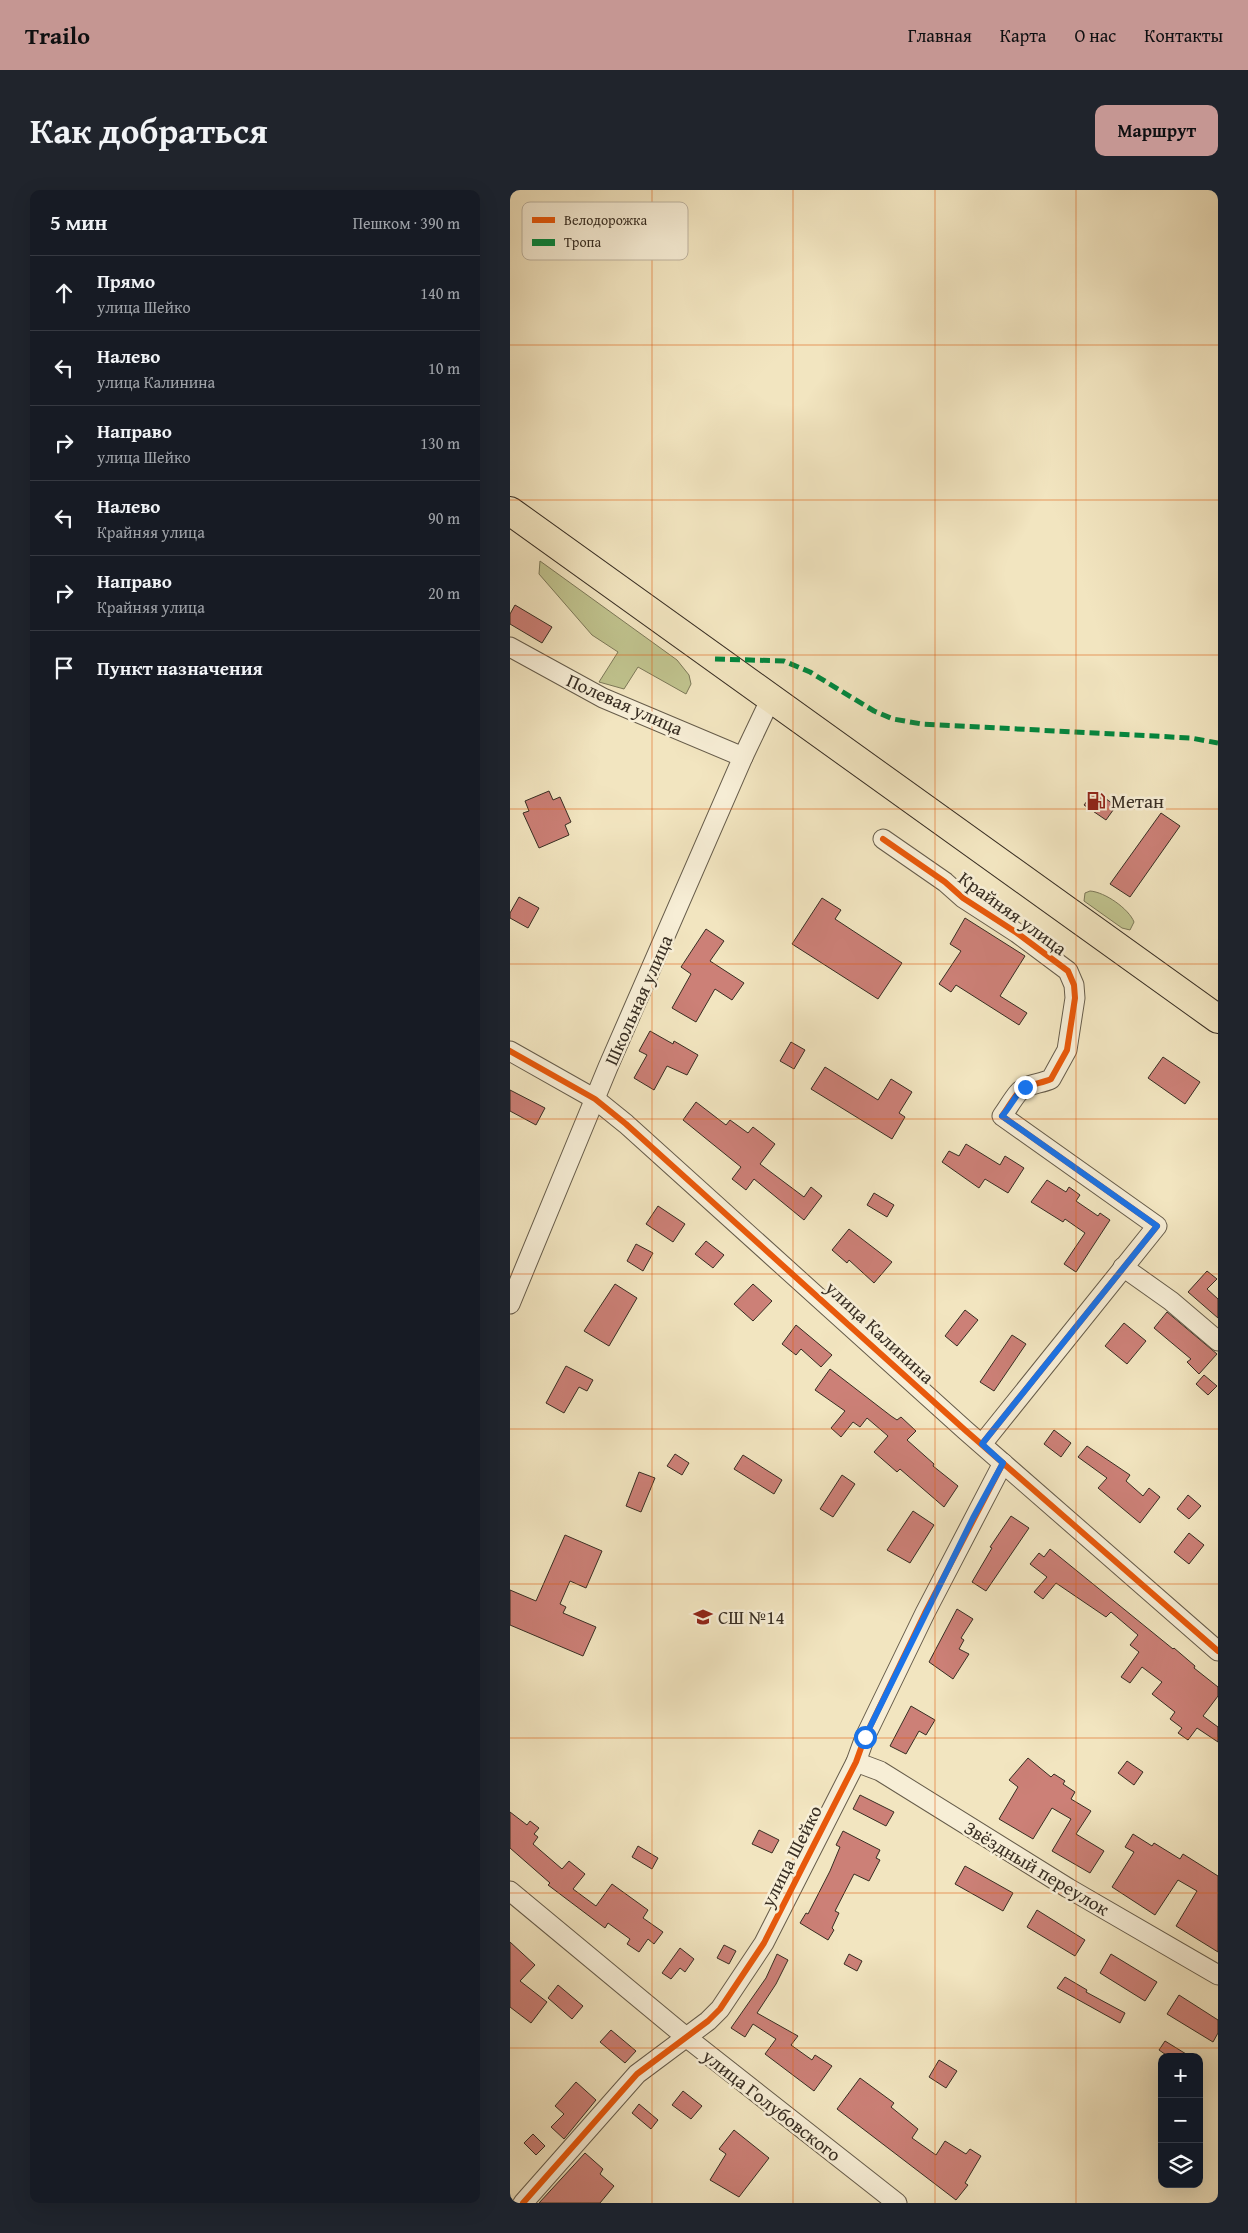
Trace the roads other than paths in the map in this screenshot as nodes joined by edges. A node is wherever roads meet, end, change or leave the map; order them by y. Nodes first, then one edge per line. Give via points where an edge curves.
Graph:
1 (510, 511) edge
2 (510, 647) edge
3 (771, 698) junction
4 (743, 757) junction
5 (883, 839) dead end
6 (1218, 1019) edge
7 (510, 1051) edge
8 (595, 1099) junction
9 (1123, 1267) junction
10 (510, 1304) edge
11 (1218, 1341) edge
12 (982, 1444) junction
13 (1003, 1463) junction
14 (1218, 1651) edge
15 (856, 1762) junction
16 (510, 1891) edge
17 (1218, 1975) edge
18 (686, 2037) junction
19 (523, 2203) edge
20 (897, 2203) edge

1 - 3 highway
2 - 4 street, Полевая улица via 603,698
3 - 4 street, Школьная улица
3 - 6 highway
4 - 8 street, Школьная улица
5 - 9 street, Крайняя улица via 1068,971 1075,998 1067,1050 1050,1079 1025,1087 1002,1116 1157,1226
7 - 8 street, улица Калинина
8 - 10 street, Школьная улица
8 - 12 street, улица Калинина
9 - 11 street via 1171,1301
9 - 12 street
12 - 13 street, улица Калинина
13 - 14 street, улица Калинина
13 - 15 street, улица Шейко via 921,1622
15 - 17 street, Звёздный переулок via 880,1771 1060,1883
15 - 18 street, улица Шейко via 764,1943 720,2009
16 - 18 street, улица Голубовского
18 - 19 street, улица Шейко via 637,2074
18 - 20 street, улица Голубовского

